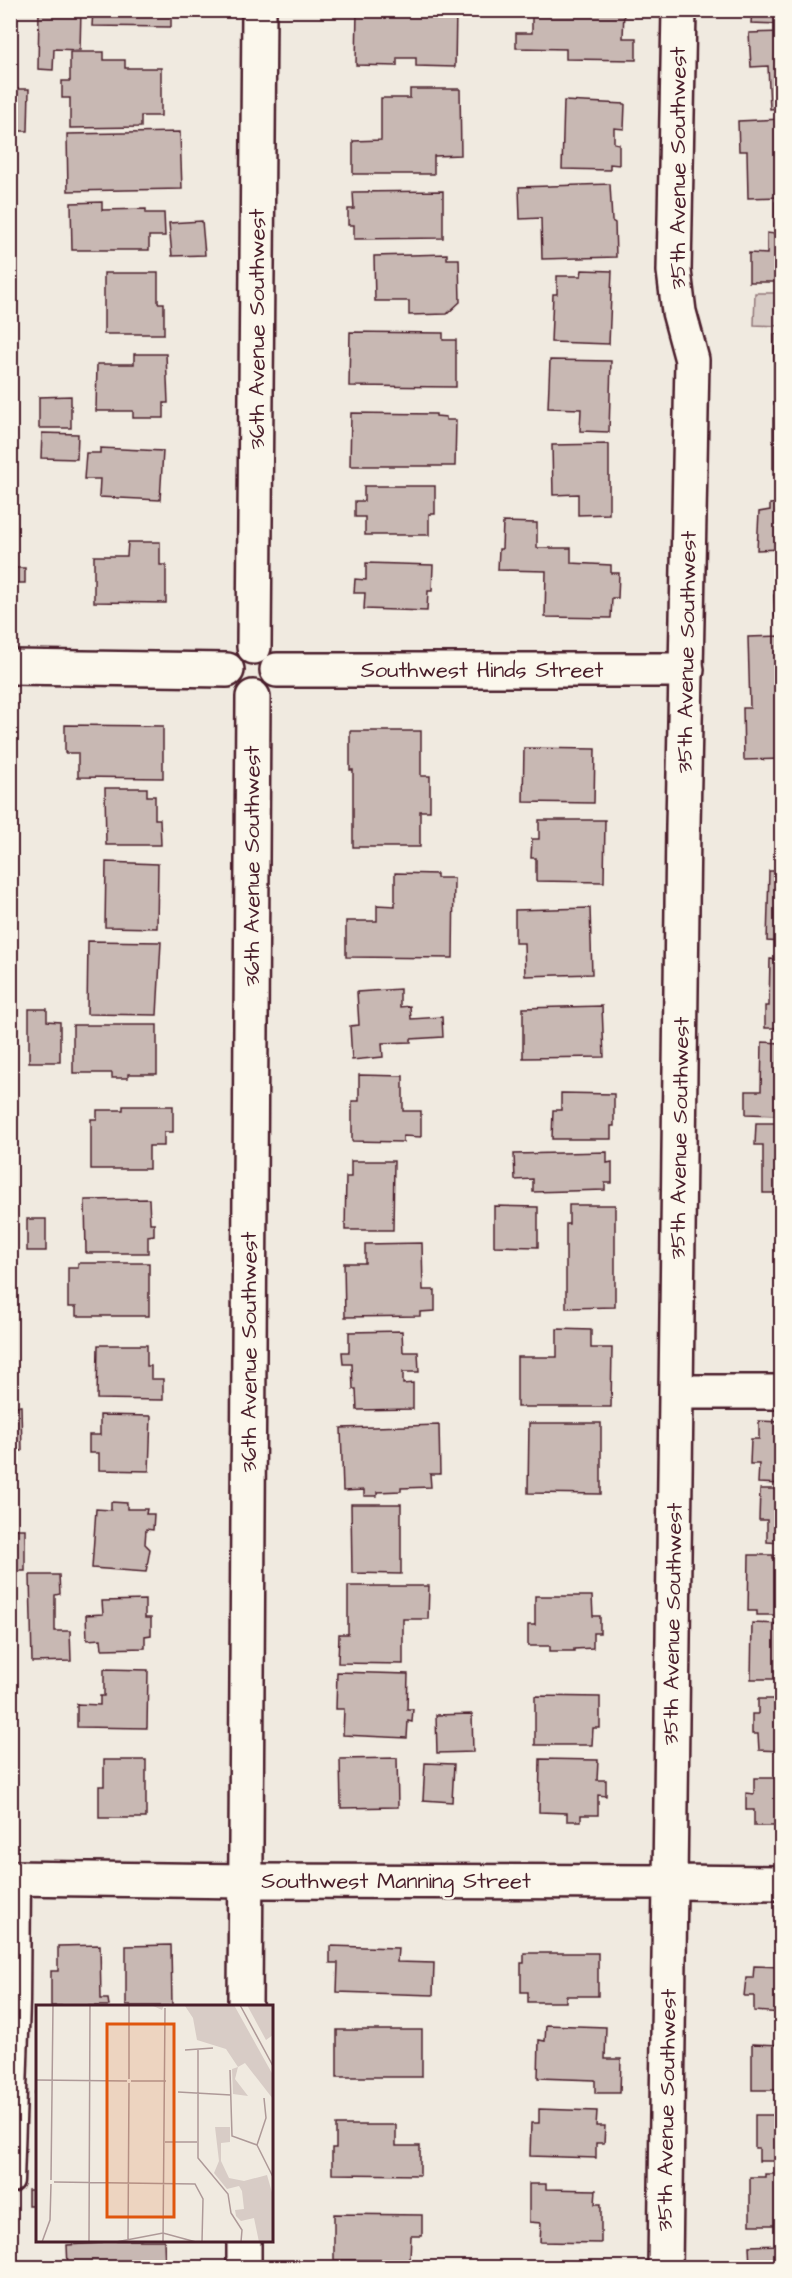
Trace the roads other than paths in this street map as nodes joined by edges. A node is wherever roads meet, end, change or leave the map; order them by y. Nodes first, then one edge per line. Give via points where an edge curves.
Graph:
1 (259, 10) edge
2 (679, 10) edge
3 (254, 647) junction
4 (10, 667) edge
5 (227, 670) junction
6 (277, 670) junction
7 (687, 670) junction
8 (253, 697) junction
9 (677, 1392) junction
10 (782, 1392) edge
11 (15, 1878) edge
12 (245, 1881) junction
13 (670, 1882) junction
14 (782, 1883) edge
15 (245, 2005) edge
16 (12, 2181) edge
17 (244, 2242) edge
18 (244, 2268) edge
19 (665, 2268) edge

1 - 3 street, 36th Avenue Southwest
2 - 7 street, 35th Avenue Southwest via 674,271 679,312 692,360
3 - 5 street via 235,653
3 - 6 street via 273,658
4 - 5 street
5 - 8 street via 233,688
6 - 7 street, Southwest Hinds Street
6 - 8 street via 269,690
7 - 9 street, 35th Avenue Southwest
8 - 12 street, 36th Avenue Southwest
9 - 10 street
9 - 13 street, 35th Avenue Southwest
11 - 12 street, Southwest Manning Street
11 - 16 lane via 18,2002
12 - 13 street, Southwest Manning Street
12 - 15 street, 36th Avenue Southwest
13 - 14 street, Southwest Manning Street
13 - 19 street, 35th Avenue Southwest
17 - 18 street

